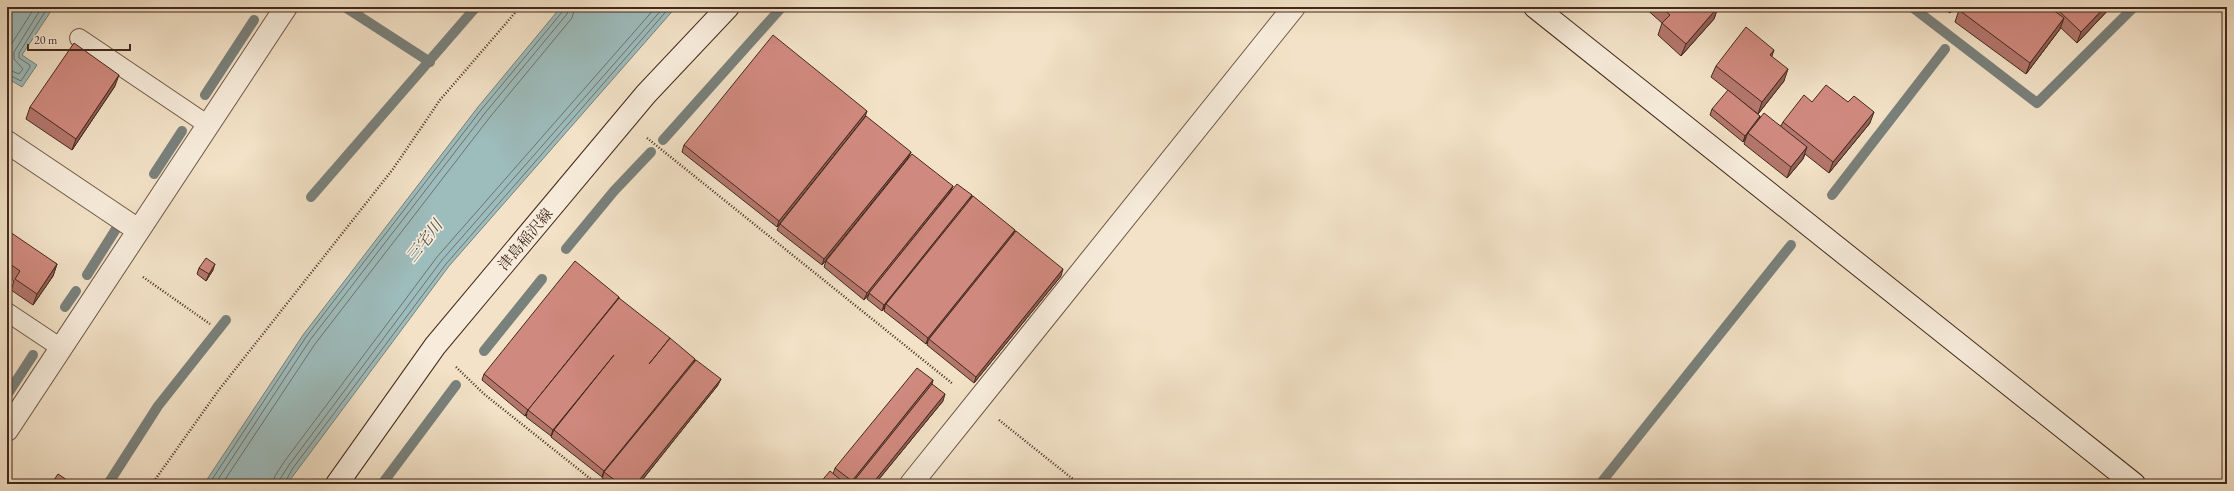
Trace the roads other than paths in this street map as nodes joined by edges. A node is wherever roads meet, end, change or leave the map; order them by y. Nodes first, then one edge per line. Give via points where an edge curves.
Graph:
1 (286, 7) edge
2 (728, 7) edge
3 (1294, 7) edge
4 (1535, 7) edge
5 (79, 38) dead end
6 (208, 125) junction
7 (7, 142) edge
8 (138, 230) junction
9 (7, 312) edge
10 (61, 348) junction
11 (7, 430) edge
12 (338, 484) edge
13 (911, 484) edge
14 (2134, 484) edge

1 - 6 street
2 - 12 street, 津島稲沢線 via 646,94 435,346
3 - 13 street
4 - 14 street
5 - 6 lane
6 - 8 street
7 - 8 street
8 - 10 street
9 - 10 lane
10 - 11 street

